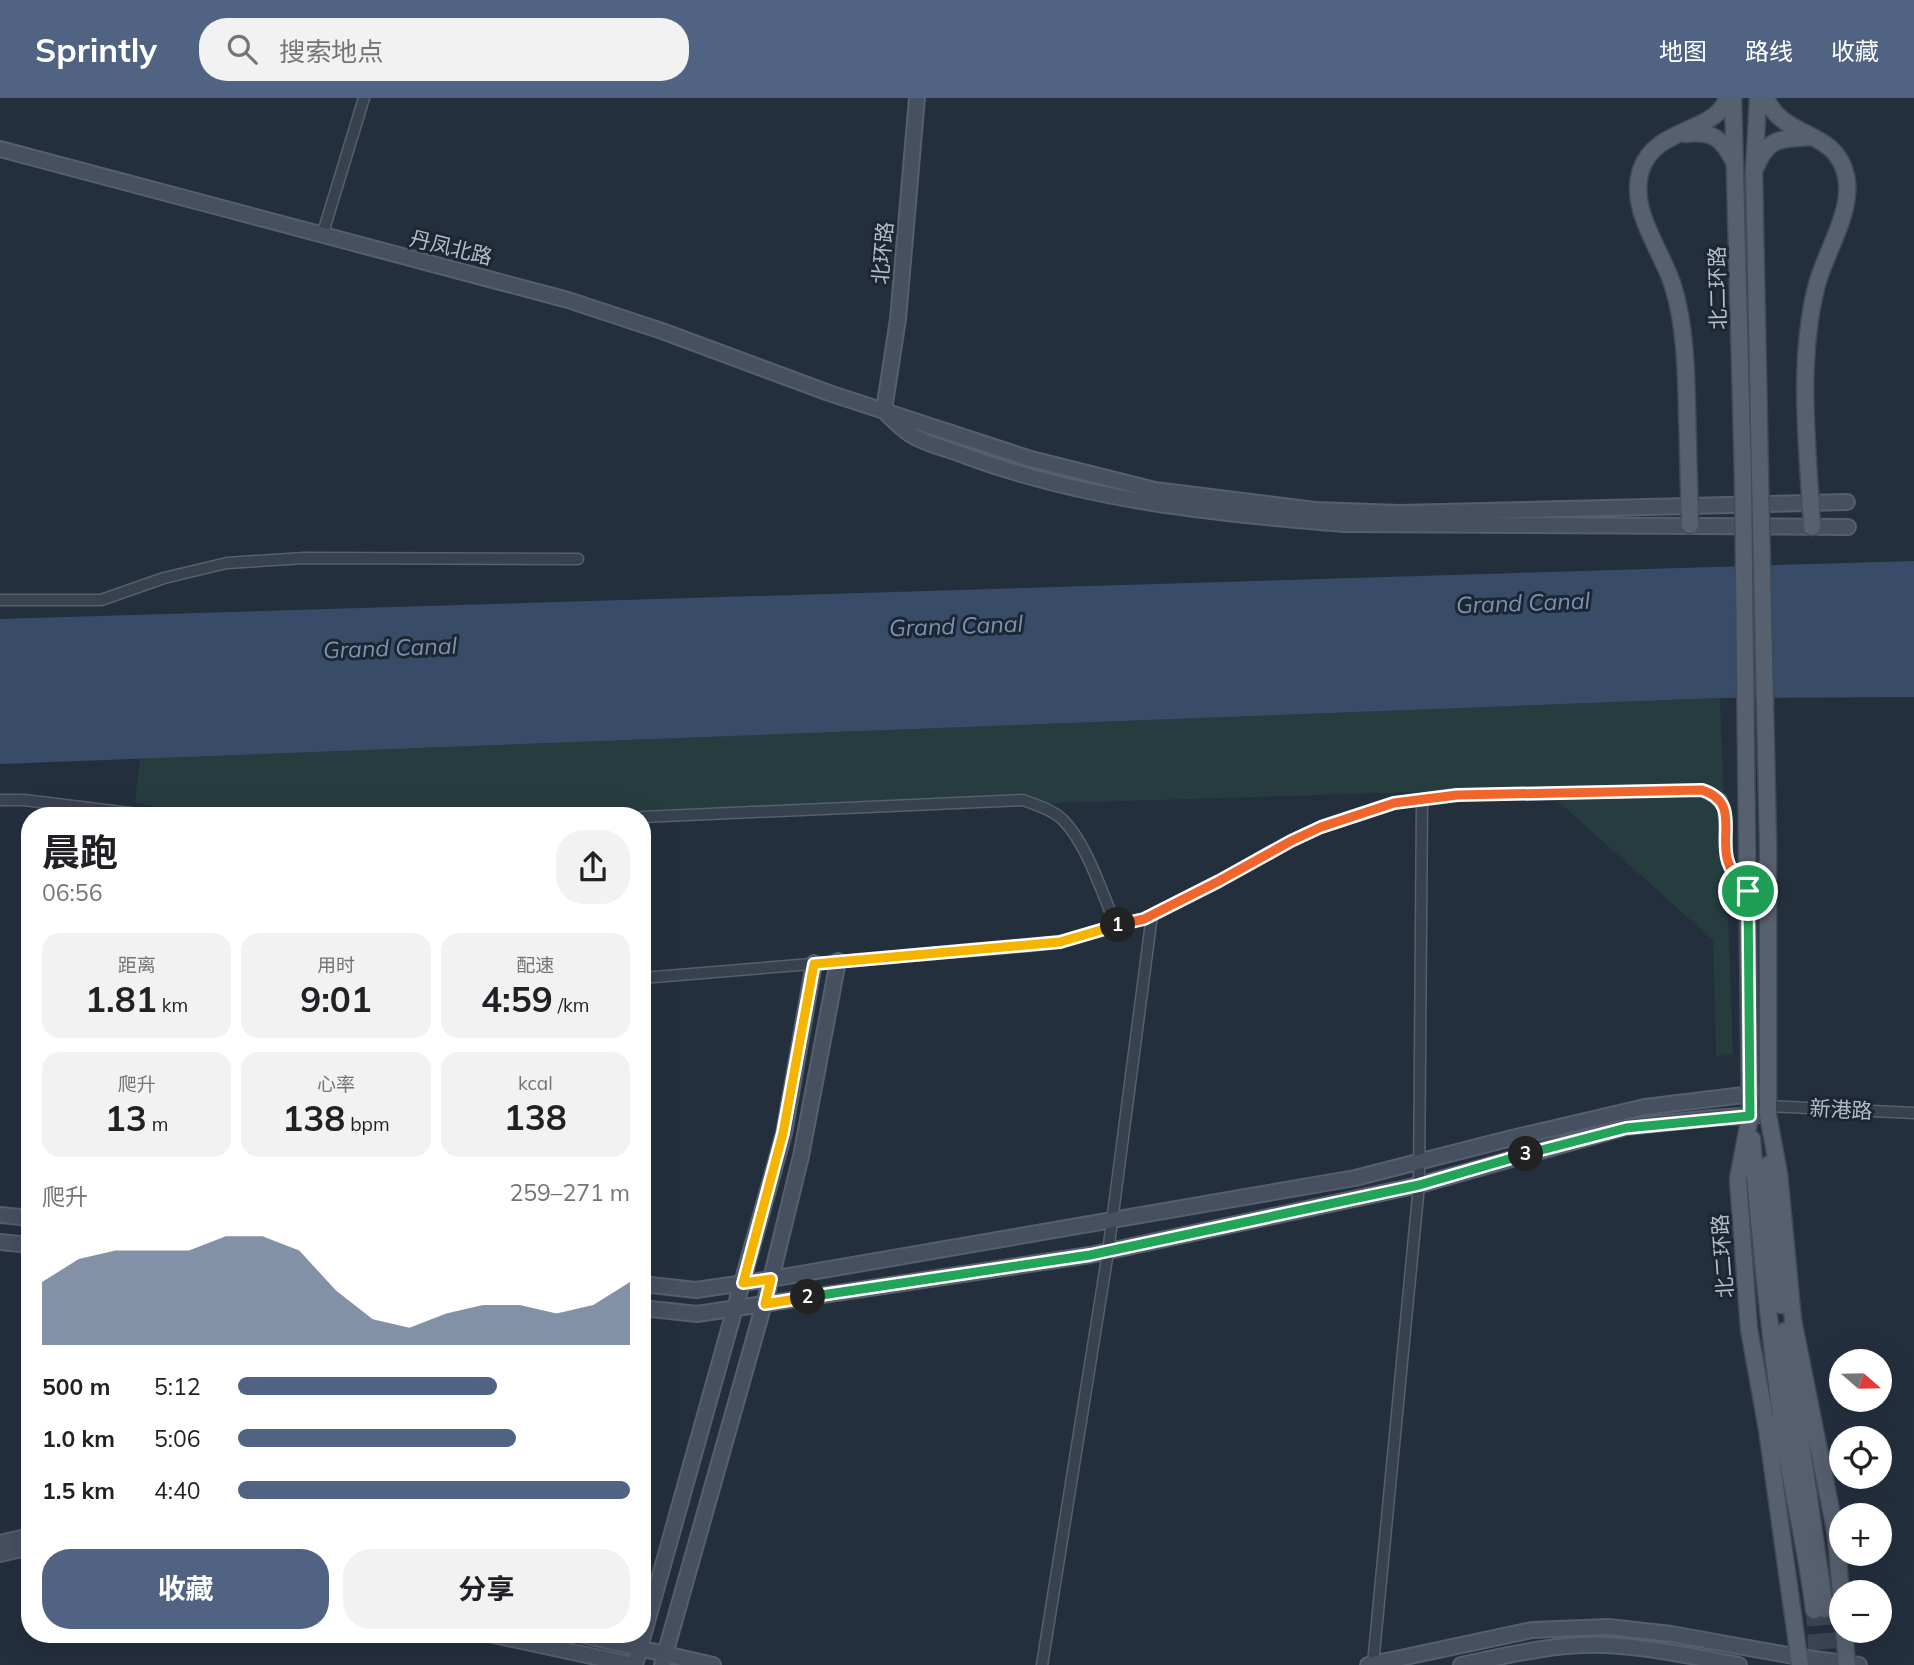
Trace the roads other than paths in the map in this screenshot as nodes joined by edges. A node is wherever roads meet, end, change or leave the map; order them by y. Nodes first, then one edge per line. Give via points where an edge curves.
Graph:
1 (364, 98) edge
2 (917, 98) edge
3 (1727, 98) edge
4 (1733, 98) edge
5 (1758, 98) edge
6 (1766, 98) edge
7 (1672, 135) junction
8 (1813, 136) junction
9 (0, 149) edge
10 (1737, 169) junction
11 (1754, 173) junction
12 (322, 236) junction
13 (884, 410) junction
14 (1847, 502) dead end
15 (1811, 503) junction
16 (1689, 506) junction
17 (1690, 526) junction
18 (1812, 527) junction
19 (1848, 527) dead end
20 (578, 559) dead end
21 (0, 600) edge
22 (0, 800) edge
23 (1422, 800) junction
24 (81, 807) edge
25 (651, 817) edge
26 (1748, 891) junction
27 (1152, 915) junction
28 (1116, 925) junction
29 (838, 961) junction
30 (814, 964) junction
31 (651, 977) edge
32 (1750, 1094) junction
33 (1768, 1104) junction
34 (1914, 1113) edge
35 (1750, 1116) junction
36 (1419, 1162) junction
37 (1419, 1185) junction
38 (0, 1215) edge
39 (21, 1218) edge
40 (1112, 1220) junction
41 (0, 1242) edge
42 (21, 1244) edge
43 (1108, 1252) junction
44 (771, 1279) junction
45 (743, 1283) junction
46 (651, 1285) edge
47 (765, 1304) junction
48 (736, 1308) junction
49 (651, 1309) edge
50 (21, 1538) edge
51 (0, 1543) edge
52 (21, 1549) edge
53 (0, 1554) edge
54 (1840, 1580) edge
55 (651, 1606) edge
56 (531, 1643) edge
57 (617, 1643) edge
58 (640, 1643) edge
59 (1847, 1643) edge
60 (639, 1648) junction
61 (663, 1660) edge
62 (1800, 1661) edge
63 (1371, 1664) edge
64 (1851, 1664) edge
65 (634, 1665) edge
66 (713, 1665) edge
67 (1042, 1665) edge
68 (1461, 1665) edge
69 (1738, 1665) edge

1 - 12 street
2 - 13 street, 北环路 via 898,319
3 - 7 main road via 1710,120
4 - 10 main road, 北二环路
5 - 11 main road, 北二环路
6 - 8 main road via 1782,122
7 - 10 main road via 1697,132 1714,136 1727,147
7 - 16 main road via 1648,154 1640,171 1638,195 1673,286 1683,333
8 - 11 main road via 1782,139 1763,150
8 - 15 main road via 1838,153 1847,177 1847,201 1816,288 1809,336 1806,389
9 - 12 street, 丹凤北路
10 - 26 main road, 北二环路, bridge
11 - 33 main road, 北二环路, bridge via 1768,843
12 - 13 street, 丹凤北路 via 568,300
13 - 16 street, 丹凤北路 via 1031,459 1155,490 1242,502 1400,513
13 - 17 street via 908,434 989,464 1076,488 1171,506 1345,524
14 - 15 street, 丹凤北路
15 - 16 street, 丹凤北路
15 - 18 main road
16 - 17 main road
17 - 18 street
18 - 19 street
20 - 21 street via 304,558 227,563 101,600
22 - 24 street
23 - 26 street via 1457,795 1702,790 1721,799 1727,856 1732,873
23 - 27 street via 1394,803 1321,827
23 - 36 street
25 - 28 street via 1023,800 1061,818 1075,835
26 - 32 main road, 北二环路
27 - 28 street
27 - 40 street
28 - 29 street via 1060,942
29 - 30 street
29 - 44 street via 801,1156
30 - 31 street
30 - 45 street via 783,1133
32 - 33 street
32 - 35 main road, 北二环路
32 - 36 street via 1645,1107
33 - 34 street, 新港路
33 - 35 street
33 - 35 main road via 1770,1228 1819,1610 1781,1412
33 - 54 main road via 1793,1320 1836,1535
35 - 37 street via 1626,1128
35 - 62 main road, 北二环路 via 1738,1179 1749,1329
36 - 37 street
36 - 40 street via 1355,1178
37 - 43 street
37 - 63 street
38 - 39 street
40 - 43 street
40 - 44 street
41 - 42 street
43 - 47 street
43 - 67 street
44 - 45 street
44 - 47 street
45 - 46 street via 696,1290
45 - 48 street
47 - 48 street
47 - 61 street
48 - 49 street via 697,1314
48 - 55 street
50 - 51 street
52 - 53 street
56 - 65 street
57 - 60 street
58 - 60 street
59 - 64 main road
60 - 61 street
60 - 65 street
61 - 66 street
62 - 63 street via 1671,1634 1608,1627 1532,1630
62 - 64 street
68 - 69 street via 1537,1648 1605,1645

